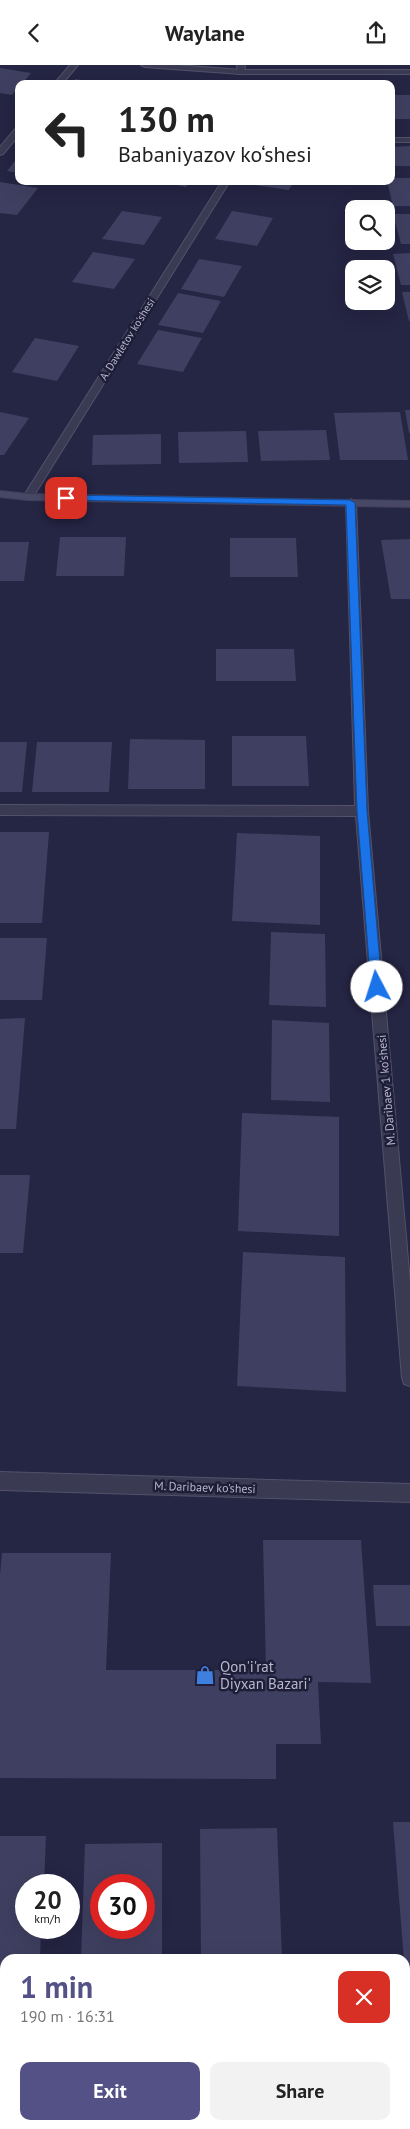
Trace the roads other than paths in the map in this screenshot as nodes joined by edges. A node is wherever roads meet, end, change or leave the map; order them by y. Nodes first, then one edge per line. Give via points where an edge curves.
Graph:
1 (74, 65) edge
2 (145, 65) edge
3 (241, 69) edge
4 (410, 72) edge
5 (61, 80) edge
6 (15, 135) edge
7 (410, 140) edge
8 (395, 141) edge
9 (0, 152) edge
10 (223, 185) edge
11 (0, 494) edge
12 (28, 497) junction
13 (350, 503) junction
14 (410, 504) edge
15 (0, 810) edge
16 (362, 811) junction
17 (410, 1378) edge
18 (0, 1481) edge
19 (410, 1493) edge

1 - 5 street
2 - 3 street
3 - 4 street
6 - 9 street
7 - 8 street
10 - 12 street, A. Dawletov ko'shesi
11 - 12 street
12 - 13 street
13 - 14 street
13 - 16 street, M. Daribaev 1 ko'shesi
15 - 16 street
16 - 17 street, M. Daribaev 1 ko'shesi
18 - 19 street, M. Daribaev ko'shesi

